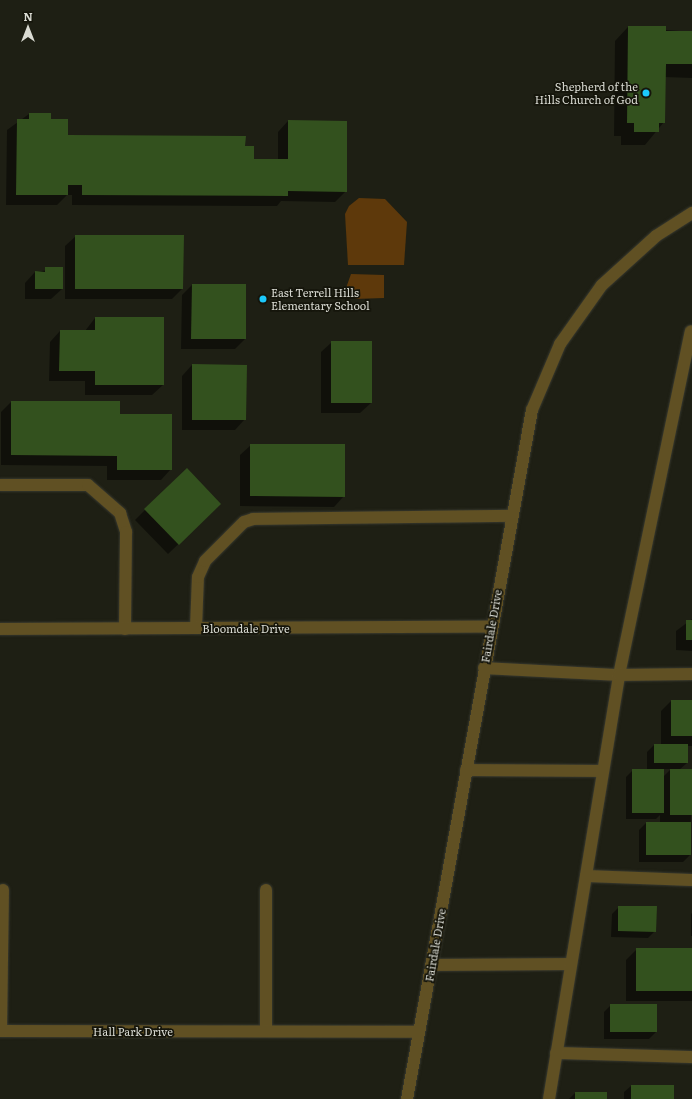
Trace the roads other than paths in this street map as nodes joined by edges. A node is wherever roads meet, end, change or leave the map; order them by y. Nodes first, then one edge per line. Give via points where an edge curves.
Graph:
1 (692, 213) edge
2 (691, 332) edge
3 (0, 485) edge
4 (510, 516) junction
5 (492, 626) junction
6 (125, 628) junction
7 (196, 628) junction
8 (0, 629) edge
9 (484, 668) junction
10 (619, 674) junction
11 (692, 674) edge
12 (466, 770) junction
13 (603, 771) junction
14 (586, 876) junction
15 (692, 880) edge
16 (3, 890) dead end
17 (266, 890) dead end
18 (571, 964) junction
19 (431, 965) junction
20 (0, 1031) edge
21 (266, 1031) junction
22 (419, 1032) junction
23 (556, 1053) junction
24 (692, 1057) edge
25 (407, 1099) edge
26 (549, 1099) edge

1 - 4 street, Fairdale Drive via 628,259 580,313 560,344 532,410
2 - 10 street
3 - 6 street via 88,485 120,513 126,532
4 - 5 street, Fairdale Drive
4 - 7 street via 253,519 244,522 205,561 198,577
5 - 7 street, Bloomdale Drive
5 - 9 street, Fairdale Drive
6 - 7 street, Bloomdale Drive
6 - 8 street, Bloomdale Drive
9 - 10 street
9 - 12 street, Fairdale Drive
10 - 11 street
10 - 13 street
12 - 13 street
12 - 19 street, Fairdale Drive
13 - 14 street
14 - 15 street
14 - 18 street
16 - 20 street, Hall Park Drive
17 - 21 street
18 - 19 street
18 - 23 street
19 - 22 street, Fairdale Drive
20 - 21 street, Hall Park Drive
21 - 22 street, Hall Park Drive
22 - 25 street, Fairdale Drive
23 - 24 street
23 - 26 street

